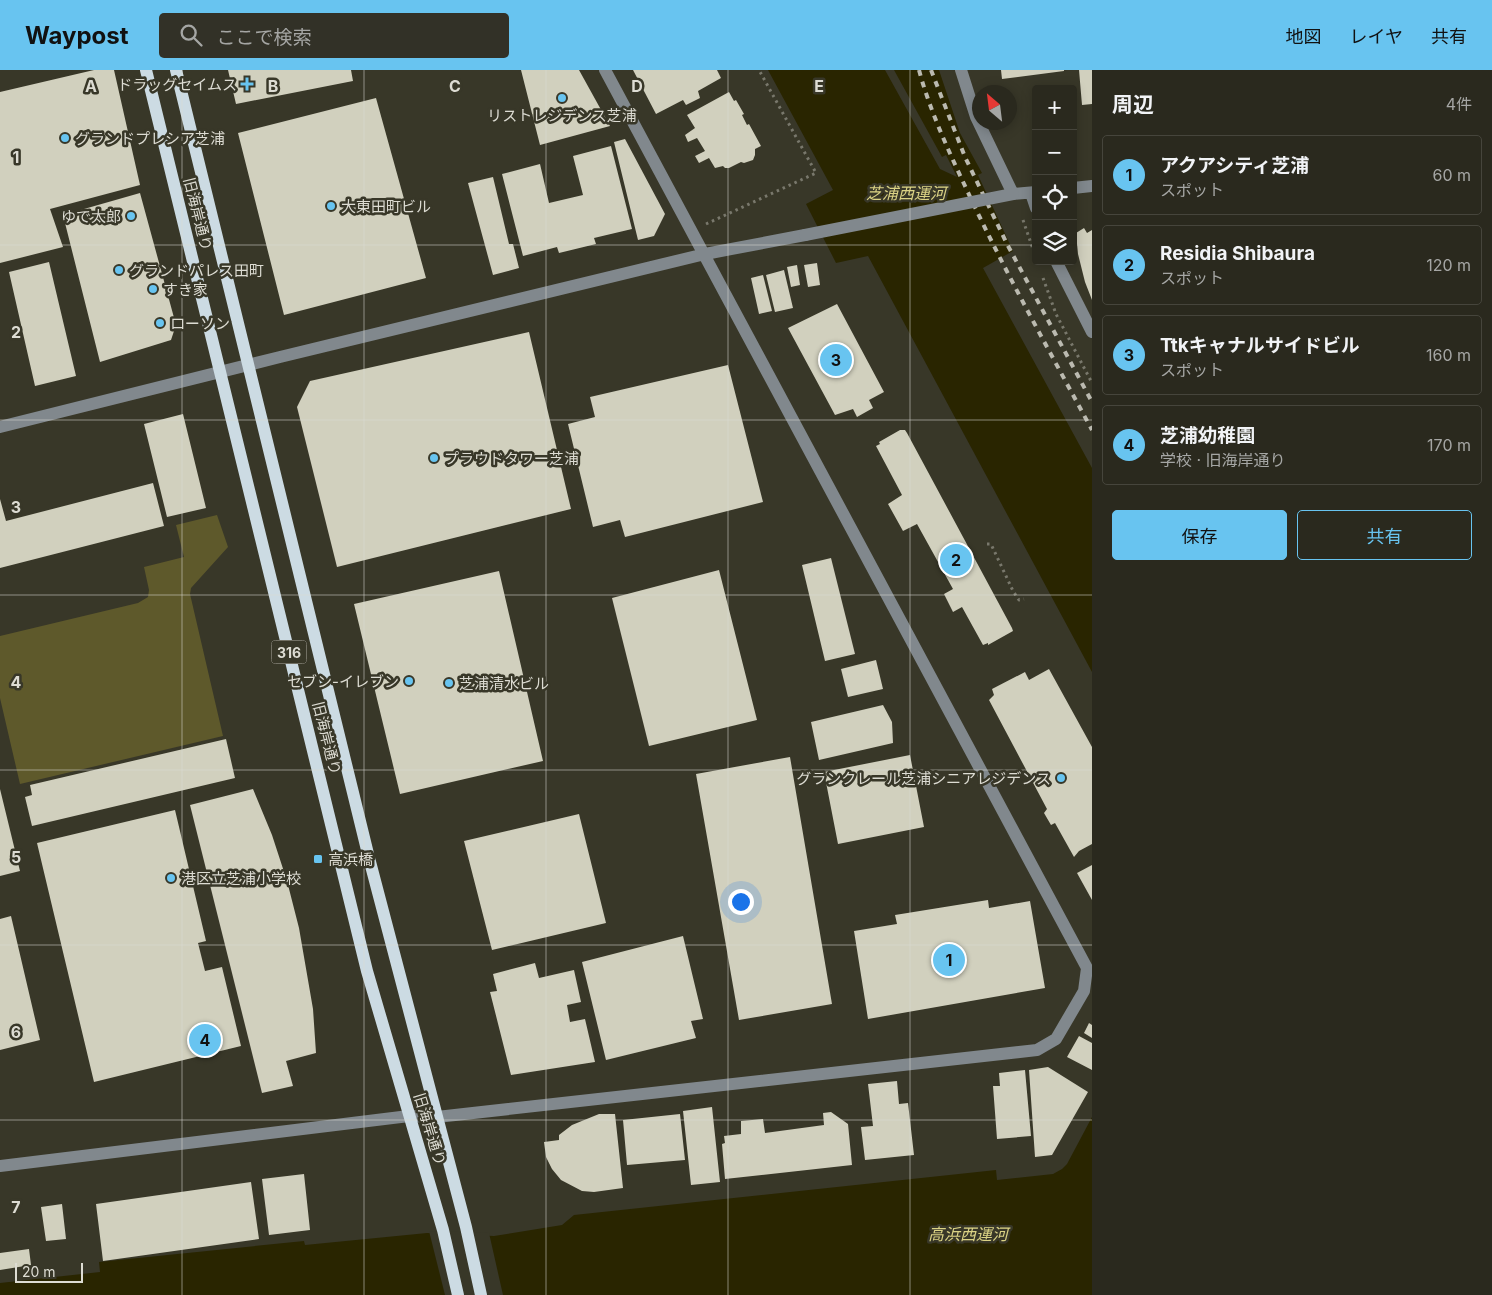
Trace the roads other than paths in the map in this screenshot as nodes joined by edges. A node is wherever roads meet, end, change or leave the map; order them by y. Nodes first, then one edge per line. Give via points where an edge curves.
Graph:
1 (146, 70) edge
2 (176, 70) edge
3 (605, 70) edge
4 (961, 70) edge
5 (1092, 186) edge
6 (1077, 188) edge
7 (1032, 192) edge
8 (1014, 194) junction
9 (705, 254) junction
10 (1058, 265) edge
11 (1092, 332) edge
12 (248, 365) junction
13 (220, 372) junction
14 (0, 427) edge
15 (408, 1116) junction
16 (437, 1117) junction
17 (0, 1166) edge
18 (458, 1295) edge
19 (482, 1295) edge

1 - 13 main road, 旧海岸通り / 316
2 - 12 main road, 旧海岸通り / 316
3 - 9 street
4 - 8 street via 976,117
5 - 6 street
7 - 8 street
8 - 9 street, bridge
9 - 12 street
9 - 16 street via 1087,968 1084,991 1056,1039 1037,1050
10 - 11 street
12 - 13 street
12 - 16 main road, 旧海岸通り / 316
13 - 14 street
13 - 15 main road, 旧海岸通り / 316 via 367,971
15 - 16 street
15 - 17 street
15 - 18 main road, 旧海岸通り / 316 via 443,1230
16 - 19 main road, 旧海岸通り / 316

